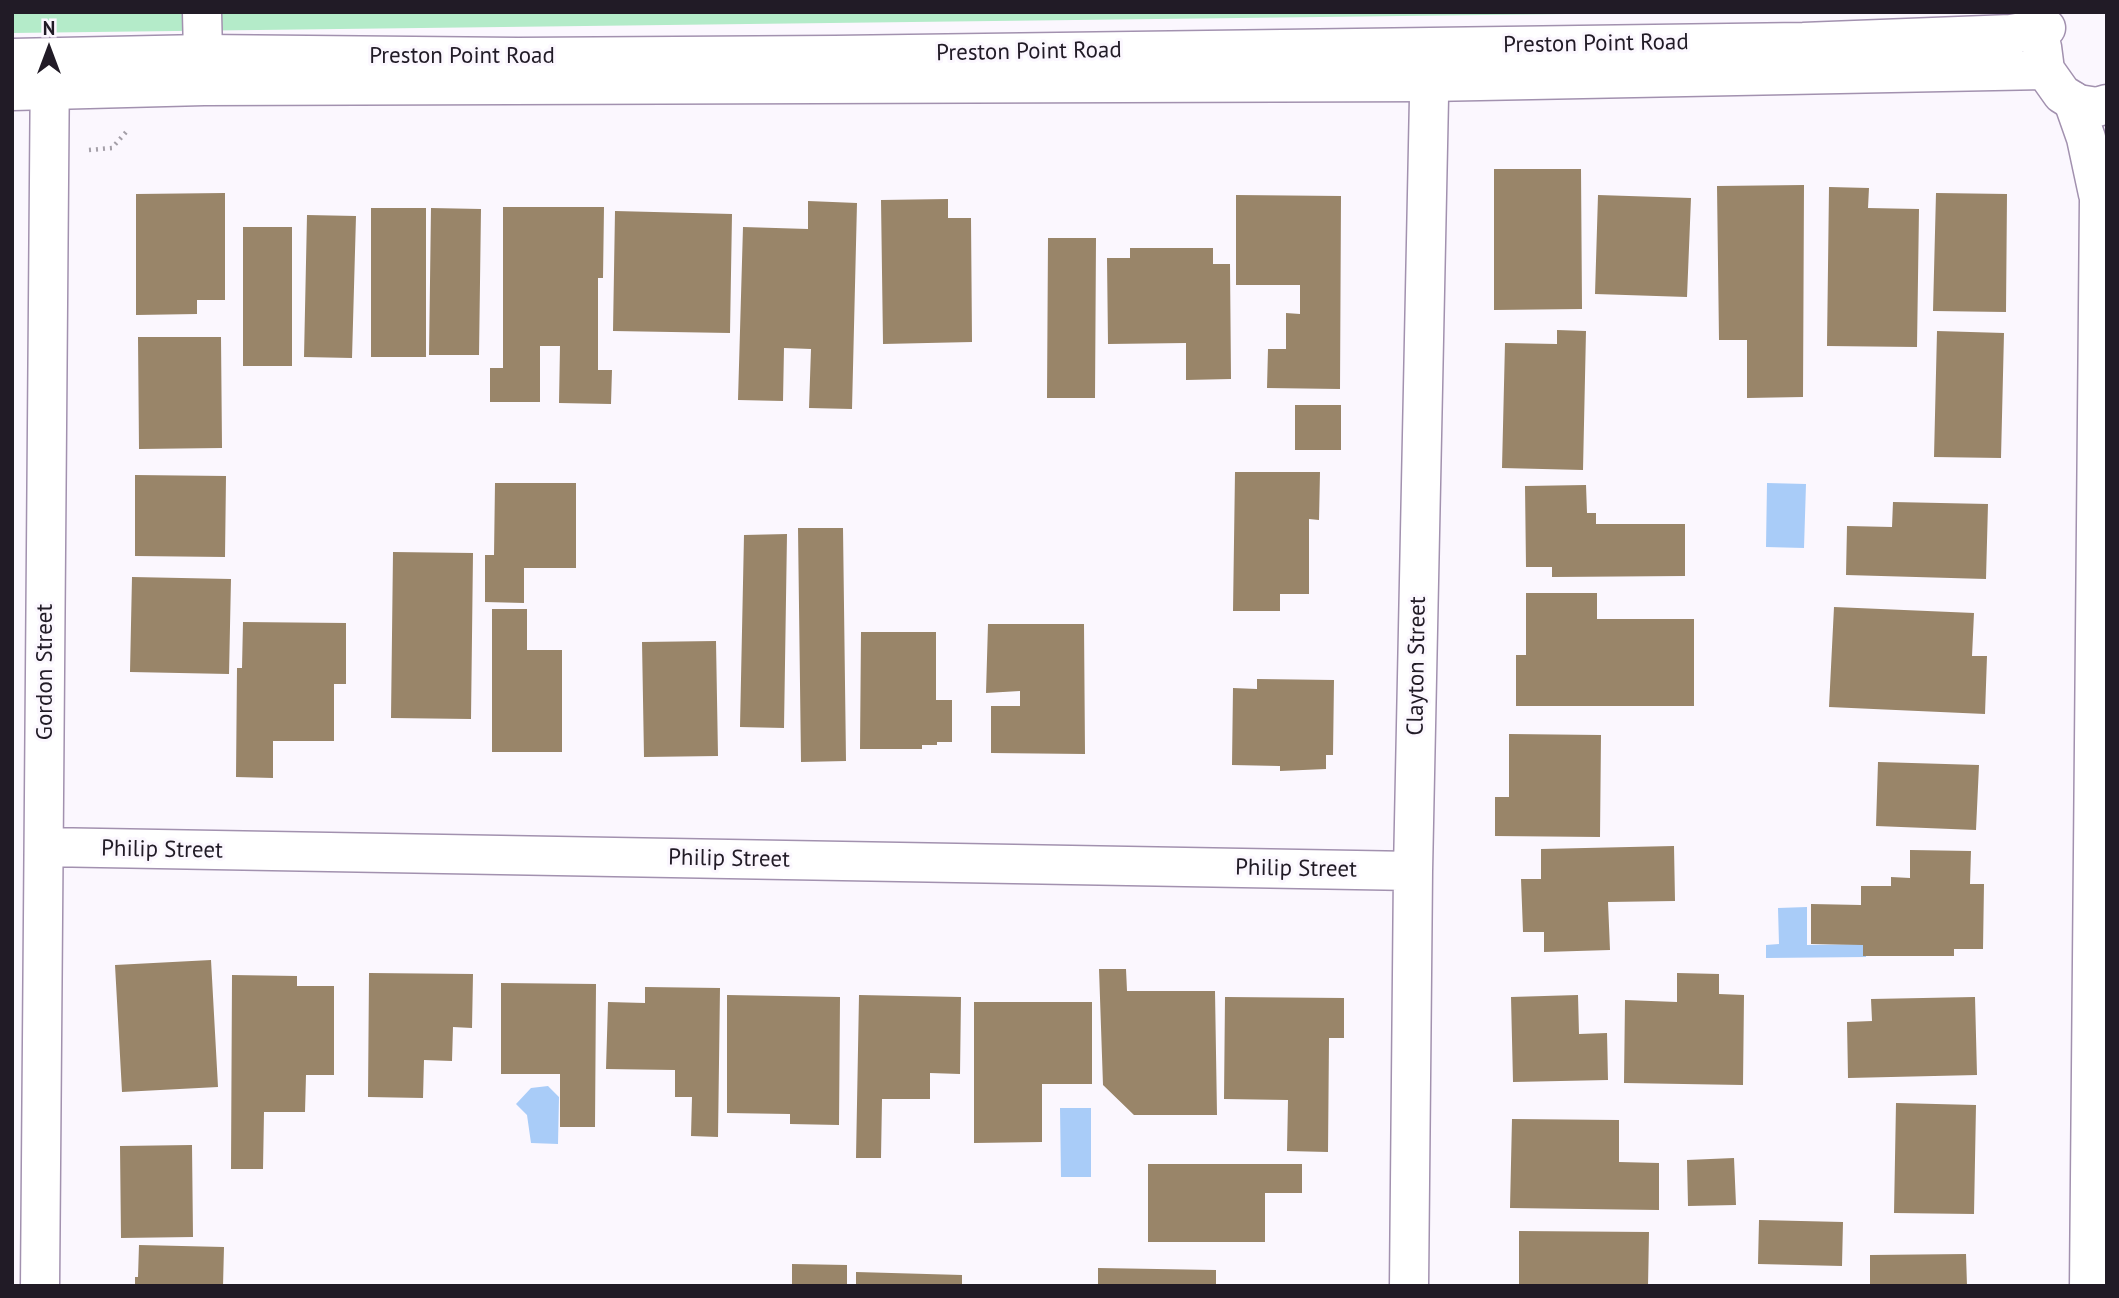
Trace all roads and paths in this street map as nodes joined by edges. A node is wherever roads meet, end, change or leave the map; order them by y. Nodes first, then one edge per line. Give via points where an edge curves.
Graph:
1 (202, 12) edge
2 (2053, 20) edge
3 (203, 54) junction
4 (12, 58) edge
5 (1429, 64) junction
6 (2045, 71) junction
7 (37, 80) edge
8 (2090, 102) edge
9 (2103, 181) edge
10 (44, 848) junction
11 (1413, 872) junction
12 (28, 1031) edge
13 (40, 1286) edge
14 (1409, 1286) edge
15 (2089, 1286) edge

1 - 3 street
2 - 5 street, Preston Point Road via 2011,34
2 - 6 street via 2041,51
3 - 5 street, Preston Point Road
3 - 7 street, Preston Point Road
4 - 7 street, Preston Point Road
5 - 6 street, Preston Point Road
5 - 7 street, Preston Point Road via 217,86
5 - 11 street, Clayton Street
6 - 8 street via 2062,94
7 - 10 street, Gordon Street
8 - 9 street via 2086,138
9 - 15 street
10 - 11 street, Philip Street
10 - 12 street, Gordon Street
11 - 14 street, Clayton Street
12 - 13 street, Gordon Street

